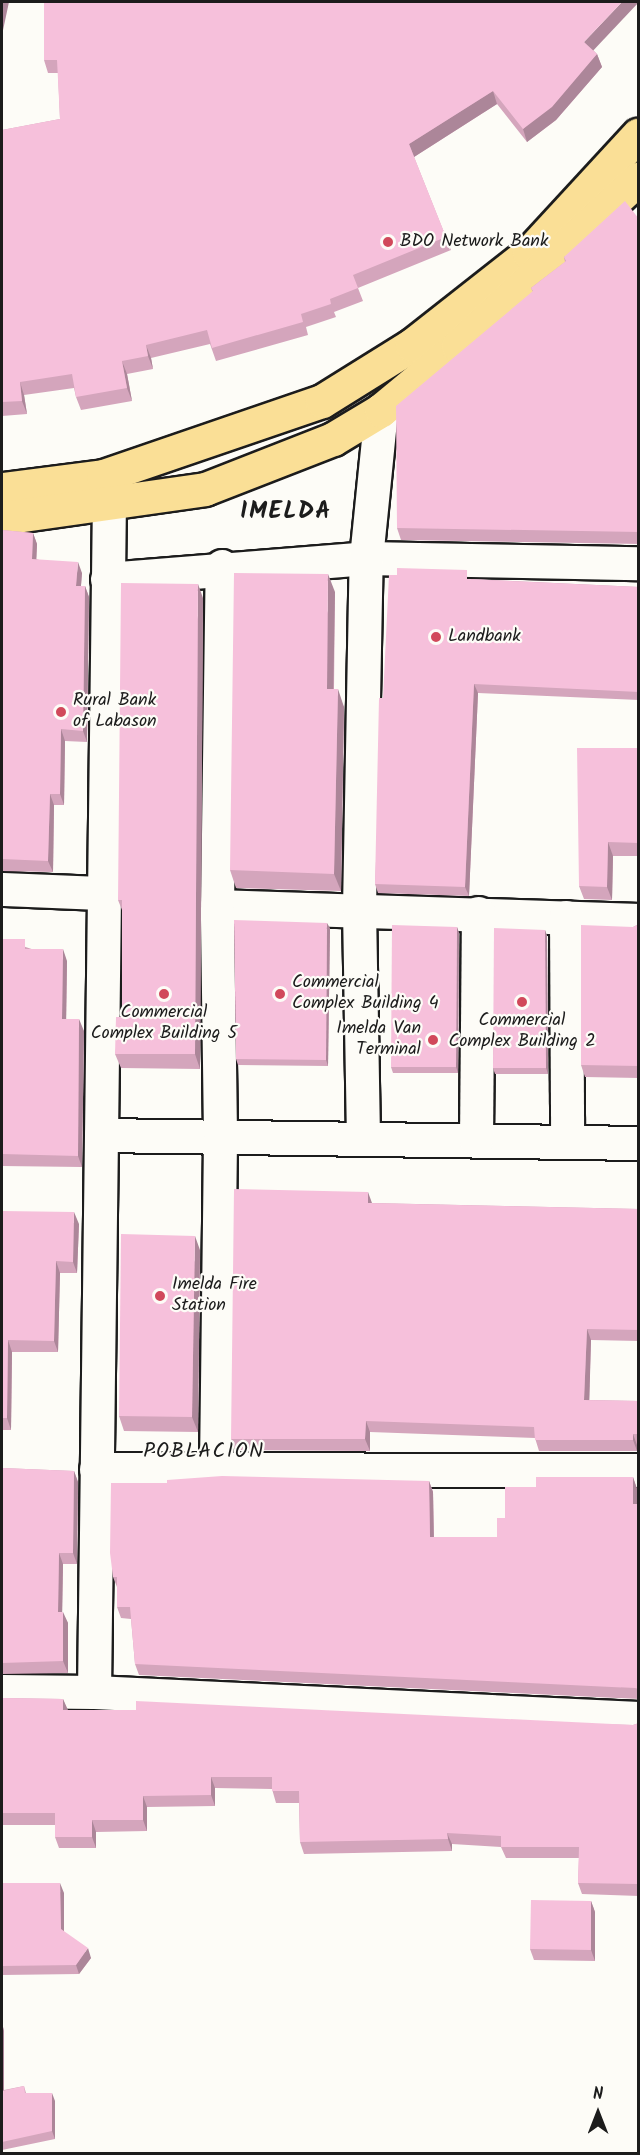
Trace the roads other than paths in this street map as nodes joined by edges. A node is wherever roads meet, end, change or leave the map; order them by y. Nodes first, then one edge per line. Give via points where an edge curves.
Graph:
1 (639, 135) edge
2 (639, 179) edge
3 (381, 410) junction
4 (2, 489) edge
5 (106, 490) junction
6 (2, 518) edge
7 (366, 558) junction
8 (639, 563) edge
9 (222, 566) junction
10 (107, 579) junction
11 (2, 889) edge
12 (102, 893) junction
13 (217, 906) junction
14 (358, 908) junction
15 (478, 913) junction
16 (566, 917) junction
17 (639, 920) edge
18 (220, 1134) junction
19 (100, 1135) junction
20 (363, 1138) junction
21 (476, 1140) junction
22 (567, 1142) junction
23 (639, 1143) edge
24 (216, 1467) junction
25 (96, 1469) junction
26 (639, 1470) edge
27 (2, 1691) edge
28 (94, 1692) junction
29 (639, 1718) edge

1 - 5 highway via 529,253 412,345 322,401
2 - 3 highway via 458,346
3 - 5 highway via 333,439 205,489
3 - 7 street
4 - 5 highway
5 - 6 highway
5 - 10 street
7 - 8 street
7 - 9 street
7 - 14 street
9 - 10 street
9 - 13 street
10 - 12 street
11 - 12 street
12 - 19 street
13 - 14 street
13 - 18 street
14 - 15 street
14 - 20 street
15 - 16 street
15 - 21 street
16 - 17 street
16 - 22 street
18 - 19 street
18 - 20 street
18 - 24 street
19 - 25 street
20 - 21 street
21 - 22 street
22 - 23 street
24 - 25 street
24 - 26 street
25 - 28 street
27 - 28 street
28 - 29 street

